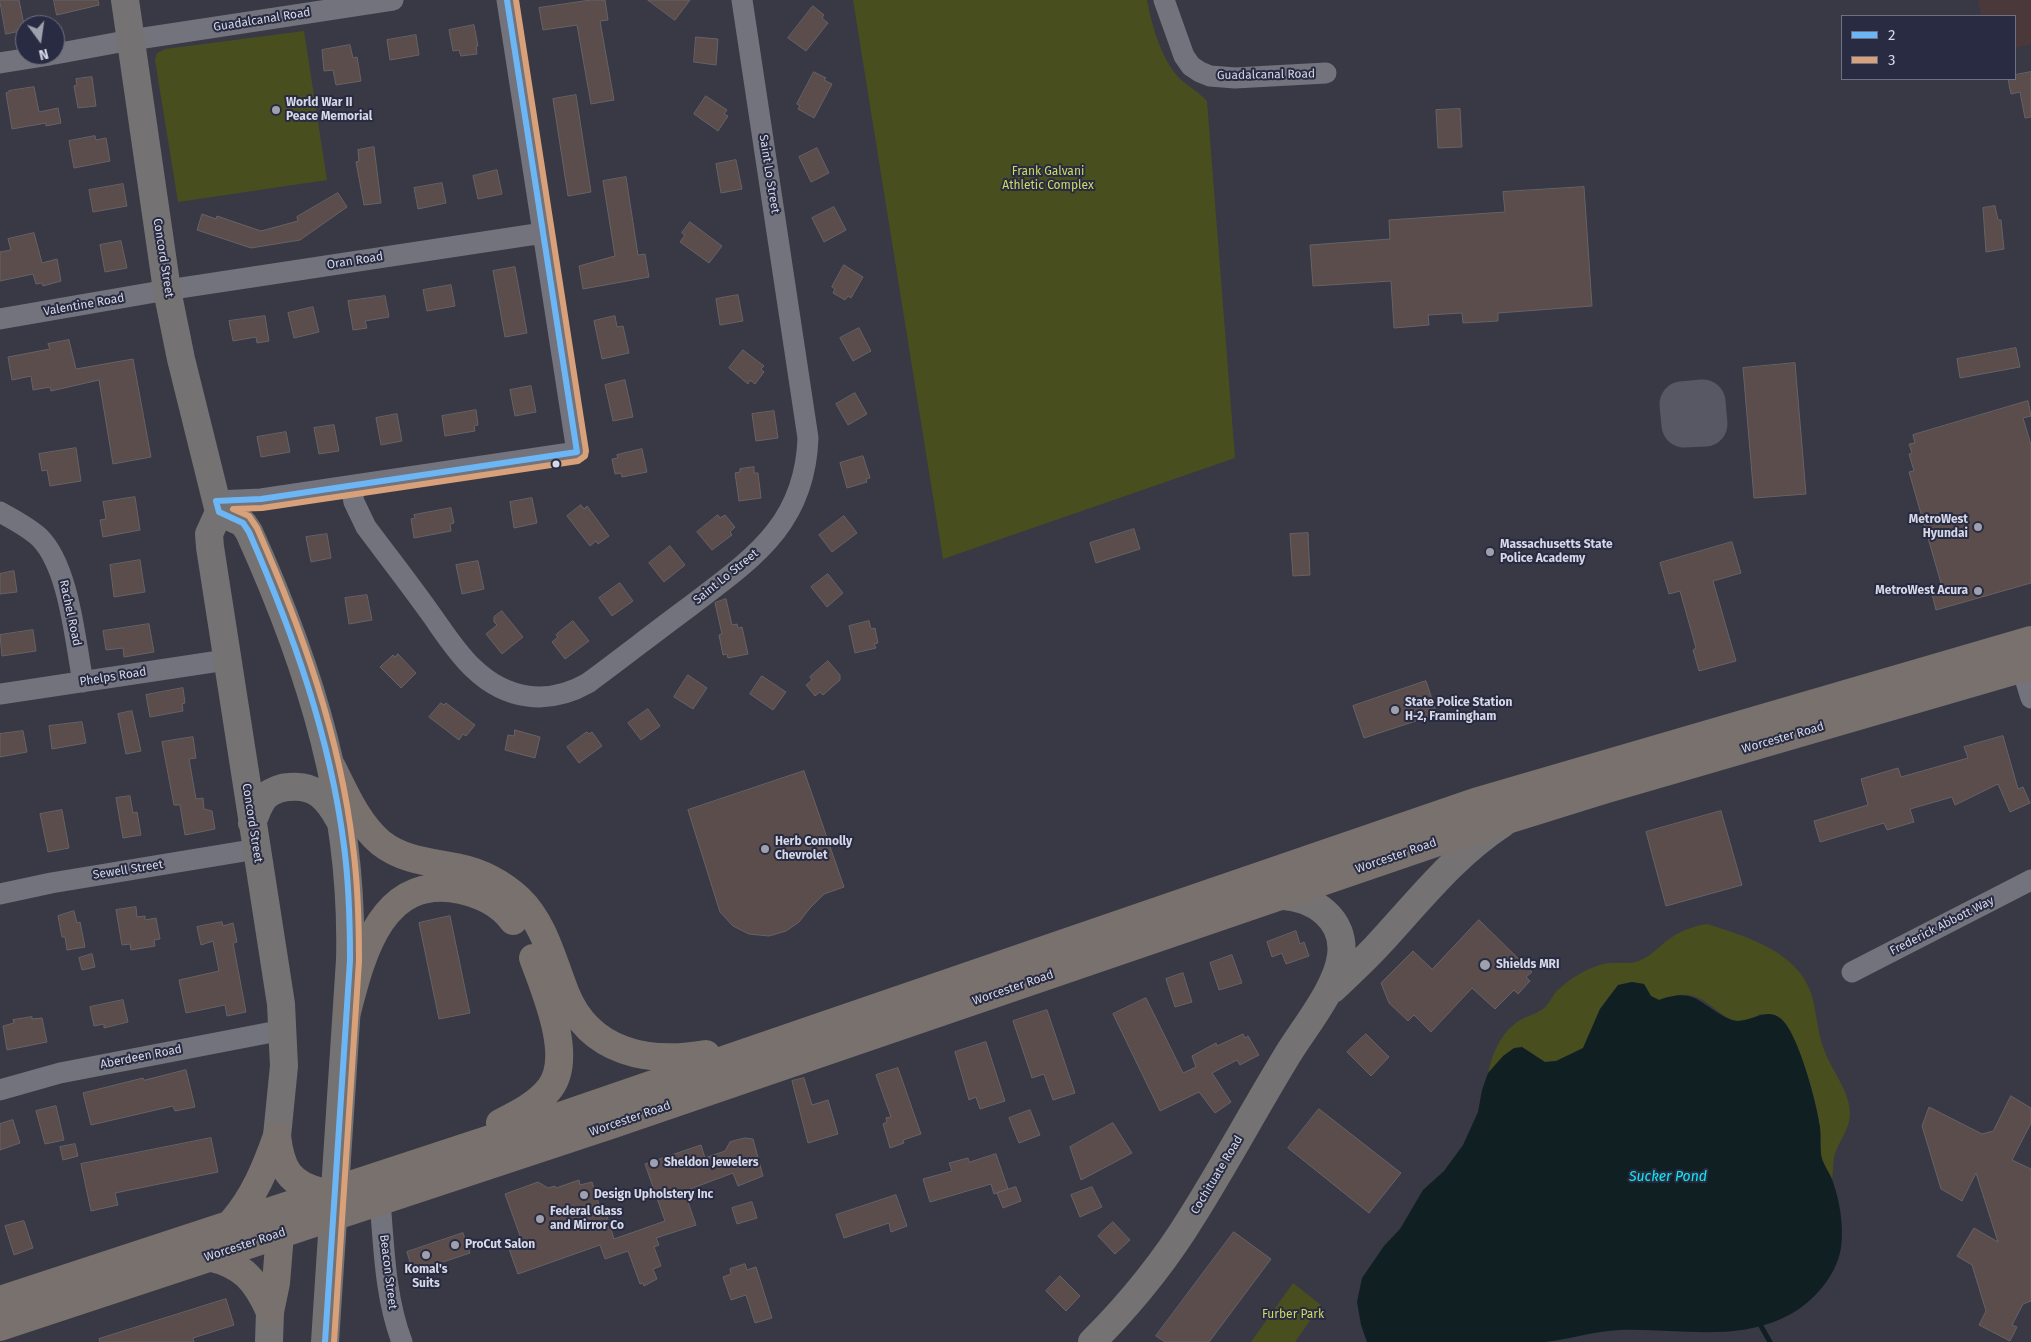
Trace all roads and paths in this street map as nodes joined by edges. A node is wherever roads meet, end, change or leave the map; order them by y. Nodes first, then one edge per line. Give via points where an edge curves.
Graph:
1 (125, 0) edge
2 (393, 0) edge
3 (507, 0) edge
4 (742, 0) edge
5 (1164, 0) edge
6 (131, 40) junction
7 (65, 52) edge
8 (15, 60) edge
9 (0, 62) edge
10 (1326, 73) dead end
11 (543, 233) junction
12 (167, 290) junction
13 (0, 319) edge
14 (351, 486) junction
15 (217, 507) junction
16 (0, 512) edge
17 (2031, 640) edge
18 (226, 660) junction
19 (2026, 668) edge
20 (83, 682) junction
21 (0, 694) edge
22 (2031, 698) edge
23 (332, 767) junction
24 (1511, 818) junction
25 (252, 823) junction
26 (342, 824) junction
27 (257, 849) junction
28 (2031, 880) edge
29 (0, 894) edge
30 (1280, 896) junction
31 (1852, 972) dead end
32 (1325, 997) junction
33 (347, 1012) junction
34 (283, 1030) junction
35 (786, 1038) junction
36 (0, 1090) edge
37 (277, 1136) junction
38 (443, 1154) junction
39 (322, 1192) junction
40 (380, 1200) junction
41 (232, 1222) junction
42 (280, 1234) junction
43 (209, 1257) junction
44 (0, 1300) edge
45 (270, 1312) junction
46 (0, 1327) edge
47 (268, 1342) edge
48 (325, 1342) edge
49 (402, 1342) edge
50 (1092, 1342) edge

1 - 6 main road, Concord Street
2 - 6 street, Guadalcanal Road
3 - 11 street
4 - 14 street, Saint Lo Street via 808,438 804,477 777,531 747,563 588,683 560,695 527,696 496,686 463,656 366,527 354,502
5 - 10 street, Guadalcanal Road via 1184,56 1200,72 1235,78
6 - 7 street, Guadalcanal Road
6 - 12 main road, Concord Street
8 - 9 street
11 - 12 street, Oran Road
11 - 14 street via 577,452
12 - 13 street, Valentine Road
12 - 15 main road, Concord Street
14 - 15 street
15 - 18 main road, Concord Street via 209,534
15 - 23 main road via 243,523 261,559 301,660
16 - 20 street, Rachel Road via 39,537 53,556 63,578
17 - 35 highway, Worcester Road via 1475,802
18 - 20 street, Phelps Road
18 - 25 main road, Concord Street
19 - 22 street
19 - 24 highway, Worcester Road
20 - 21 street, Phelps Road
23 - 26 main road
23 - 35 highway via 355,812 380,842 394,852 484,876 520,900 542,933 577,1014 606,1042 647,1057 671,1058
24 - 30 highway, Worcester Road
24 - 32 main road, Cochituate Road via 1485,835 1446,870
25 - 26 main road via 267,794 284,787 300,786 316,790
25 - 27 main road, Concord Street
26 - 33 main road via 350,930
27 - 29 street, Sewell Street
27 - 34 main road, Concord Street
28 - 31 street, Frederick Abbott Way
30 - 32 main road, Cochituate Road via 1315,904 1334,921 1342,947 1341,958
30 - 40 highway, Worcester Road via 612,1126
32 - 50 main road, Cochituate Road via 1288,1053 1193,1216 1141,1288
33 - 38 highway via 374,929 388,910 406,897 425,889 448,887 471,892 508,915 521,933 532,955 554,1023 559,1059 556,1079 530,1106
33 - 48 main road
34 - 36 street, Aberdeen Road via 60,1073
34 - 37 main road, Concord Street via 284,1066
35 - 38 highway, Worcester Road
37 - 39 highway via 286,1171 300,1185
37 - 41 highway via 253,1192
38 - 39 highway, Worcester Road
39 - 41 highway, Worcester Road
40 - 42 highway, Worcester Road
40 - 49 street, Beacon Street via 389,1290
41 - 44 highway, Worcester Road
42 - 43 highway, Worcester Road
42 - 45 highway
43 - 45 highway via 228,1262 247,1274
43 - 46 highway, Worcester Road
45 - 47 main road

